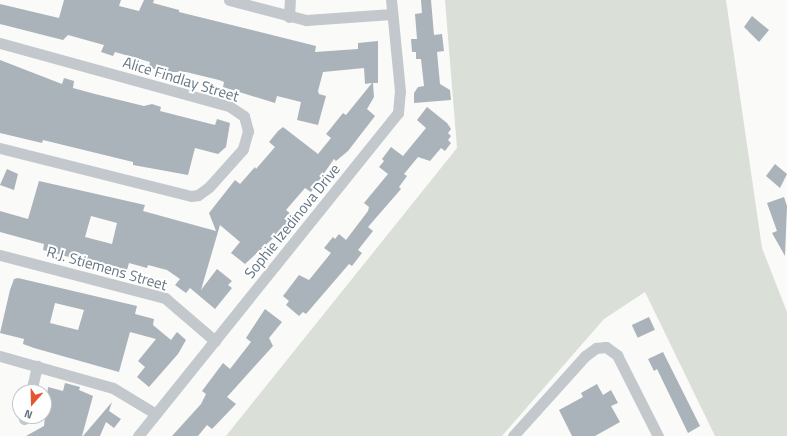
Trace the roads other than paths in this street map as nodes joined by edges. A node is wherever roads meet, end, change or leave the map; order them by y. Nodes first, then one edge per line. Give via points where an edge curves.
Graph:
1 (229, 0) edge
2 (290, 0) edge
3 (391, 0) edge
4 (392, 14) junction
5 (289, 17) junction
6 (0, 43) edge
7 (0, 148) edge
8 (0, 255) edge
9 (215, 341) junction
10 (0, 356) edge
11 (37, 366) junction
12 (33, 384) edge
13 (156, 414) junction
14 (138, 436) edge
15 (512, 436) edge
16 (658, 436) edge

1 - 5 street
2 - 5 street
3 - 4 street, Sophie Izedinova Drive
4 - 5 street via 306,20
4 - 9 street, Sophie Izedinova Drive via 400,91 398,113
6 - 7 street, Alice Findlay Street via 229,106 244,116 248,131 243,149 229,166 203,193 191,196
8 - 9 street, R.J. Stiemens Street via 165,298
9 - 13 street, Sophie Izedinova Drive
10 - 11 street
11 - 12 street
11 - 13 street via 113,388
13 - 14 street, Sophie Izedinova Drive
15 - 16 street via 585,356 596,348 606,347 617,355

